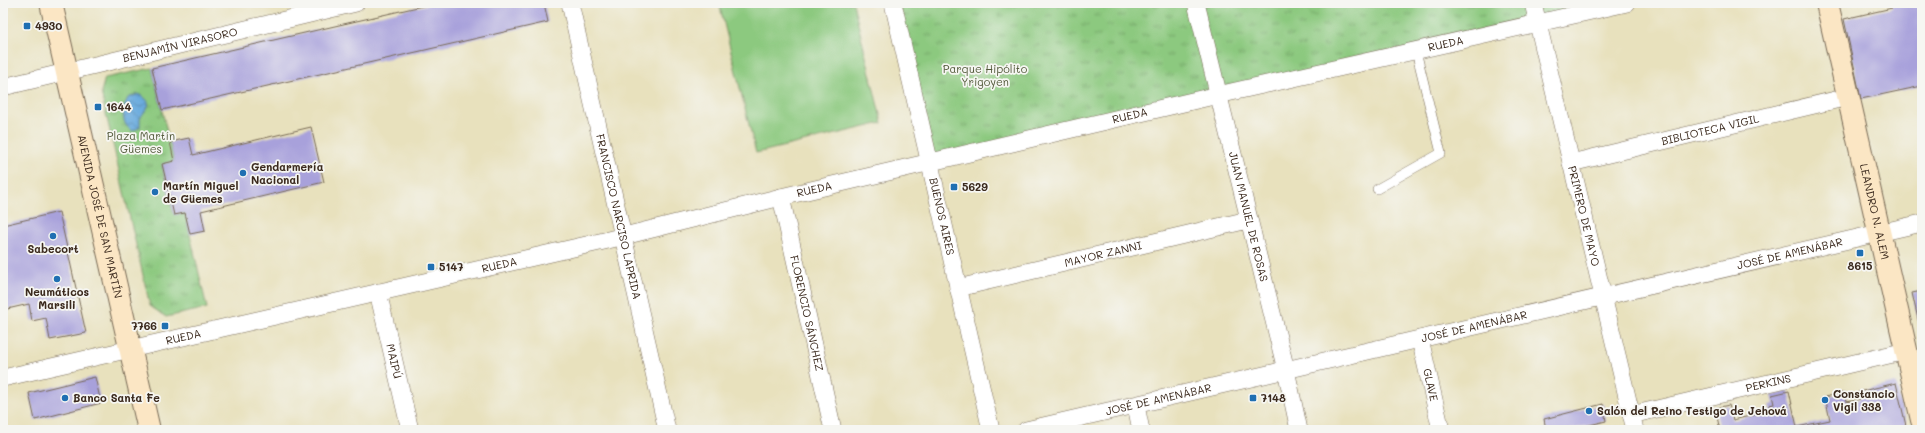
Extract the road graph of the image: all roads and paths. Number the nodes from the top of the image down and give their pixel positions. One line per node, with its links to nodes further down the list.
1 (51, 3): 12 (main road, AVENIDA JOSÉ DE SAN MARTÍN)
2 (356, 3): 9 (street, BENJAMÍN VIRASORO)
3 (570, 3): 23 (street, FRANCISCO NARCISO LAPRIDA)
4 (893, 3): 16 (street, BUENOS AIRES)
5 (1196, 3): 14 (street, JUAN MANUEL DE ROSAS)
6 (1533, 3): 10 (street, PRIMERO DE MAYO)
7 (1627, 3): 10 (street, RUEDA)
8 (1827, 3): 15 (main road, LEANDRO N. ALEM)
9 (325, 6): 12 (street, BENJAMÍN VIRASORO)
10 (1538, 24): 11 (street, RUEDA); 17 (street, PRIMERO DE MAYO)
11 (1416, 51): 14 (street, RUEDA); 18 (lane)
12 (67, 72): 13 (street, BENJAMÍN VIRASORO); 28 (main road, AVENIDA JOSÉ DE SAN MARTÍN)
13 (3, 87)
14 (1218, 95): 16 (street, RUEDA); 20 (street, JUAN MANUEL DE ROSAS)
15 (1848, 97): 17 (street, BIBLIOTECA VIGIL); 22 (main road, LEANDRO N. ALEM)
16 (930, 163): 19 (street, RUEDA); 24 (street, BUENOS AIRES)
17 (1571, 163): 26 (street, PRIMERO DE MAYO)
18 (1377, 189)
19 (780, 197): 23 (street, RUEDA); 38 (street, FLORENCIO SÁNCHEZ)
20 (1248, 220): 24 (street, MAYOR ZANNI); 30 (street, JUAN MANUEL DE ROSAS)
21 (1922, 223): 22 (street, JOSÉ DE AMENÁBAR)
22 (1879, 233): 26 (street, JOSÉ DE AMENÁBAR); 29 (main road, LEANDRO N. ALEM)
23 (624, 236): 25 (street, RUEDA); 37 (street, FRANCISCO NARCISO LAPRIDA)
24 (958, 288): 39 (street, BUENOS AIRES)
25 (378, 292): 28 (street, RUEDA); 36 (street, MAIPÚ)
26 (1604, 298): 27 (street, JOSÉ DE AMENÁBAR); 34 (street, PRIMERO DE MAYO)
27 (1420, 339): 30 (street, JOSÉ DE AMENÁBAR); 43 (street, GLAVE)
28 (130, 348): 31 (street, RUEDA); 35 (main road, AVENIDA JOSÉ DE SAN MARTÍN)
29 (1906, 351): 33 (main road, LEANDRO N. ALEM); 34 (street, PERKINS)
30 (1286, 370): 32 (street, JOSÉ DE AMENÁBAR); 42 (street, JUAN MANUEL DE ROSAS)
31 (3, 378)
32 (1136, 406): 40 (street, JOSÉ DE AMENÁBAR); 41 (street)
33 (1922, 420)
34 (1633, 423)
35 (149, 430)
36 (410, 430)
37 (667, 430)
38 (834, 430)
39 (992, 430)
40 (1026, 430)
41 (1141, 430)
42 (1299, 430)
43 (1441, 430)

